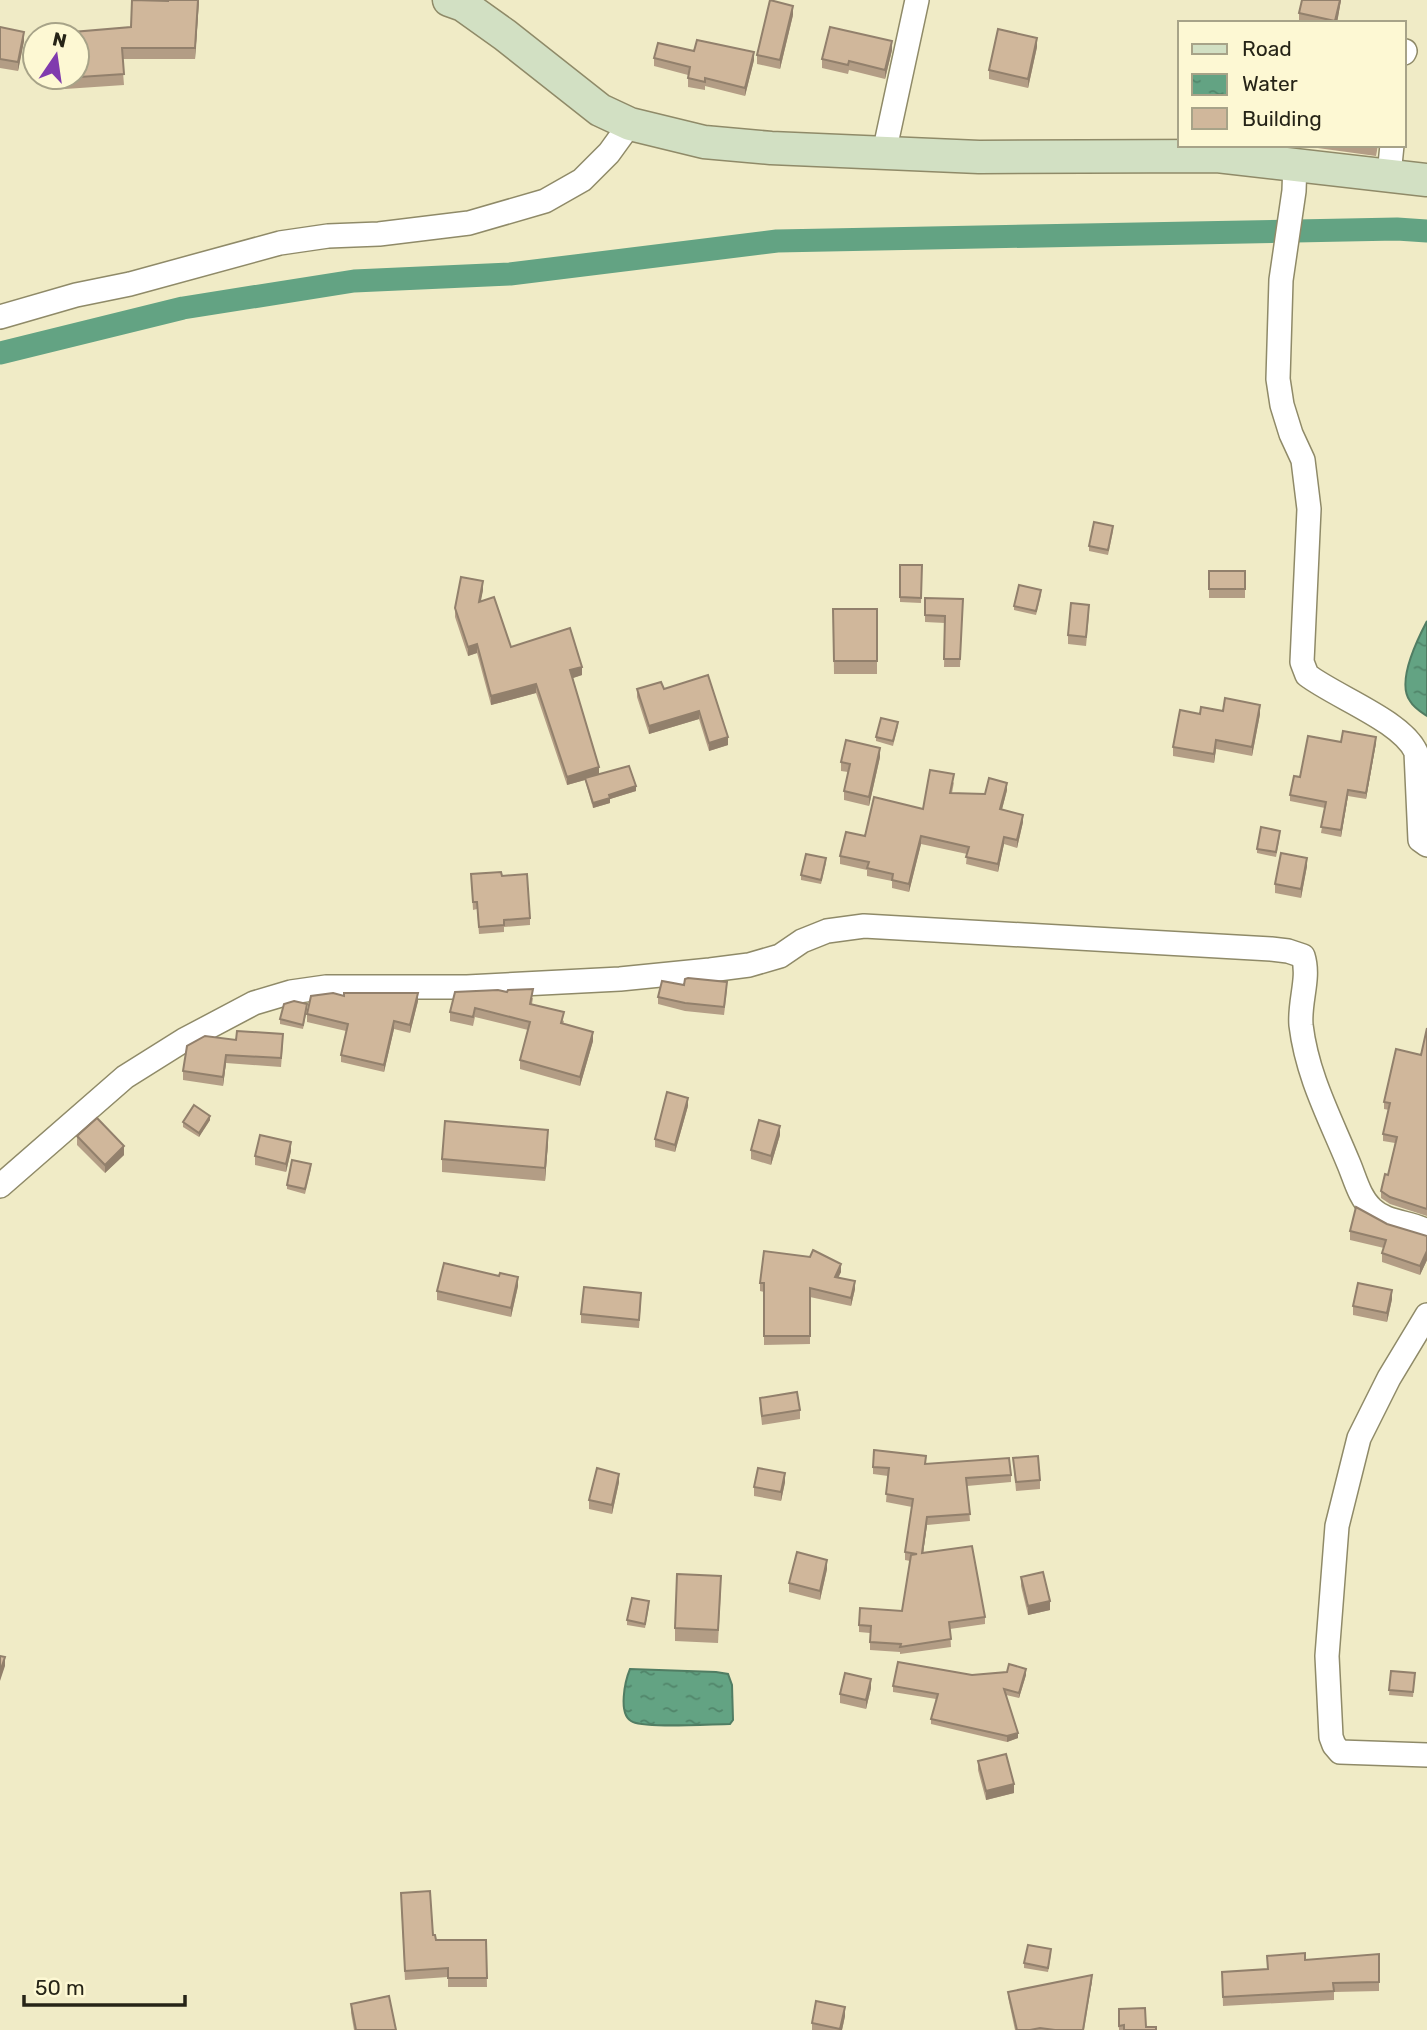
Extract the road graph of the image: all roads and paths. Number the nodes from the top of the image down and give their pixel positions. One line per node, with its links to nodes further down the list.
1 (449, 0): 3 (main road)
2 (917, 0): 4 (street)
3 (630, 124): 4 (main road); 8 (street)
4 (884, 153): 6 (main road)
5 (1390, 160): 6 (main road); 7 (main road)
6 (1295, 163): 9 (street)
7 (1427, 180)
8 (0, 317)
9 (1427, 845)
10 (0, 1186): 11 (street)
11 (1427, 1231)
12 (1427, 1315): 13 (street)
13 (1427, 1755)

